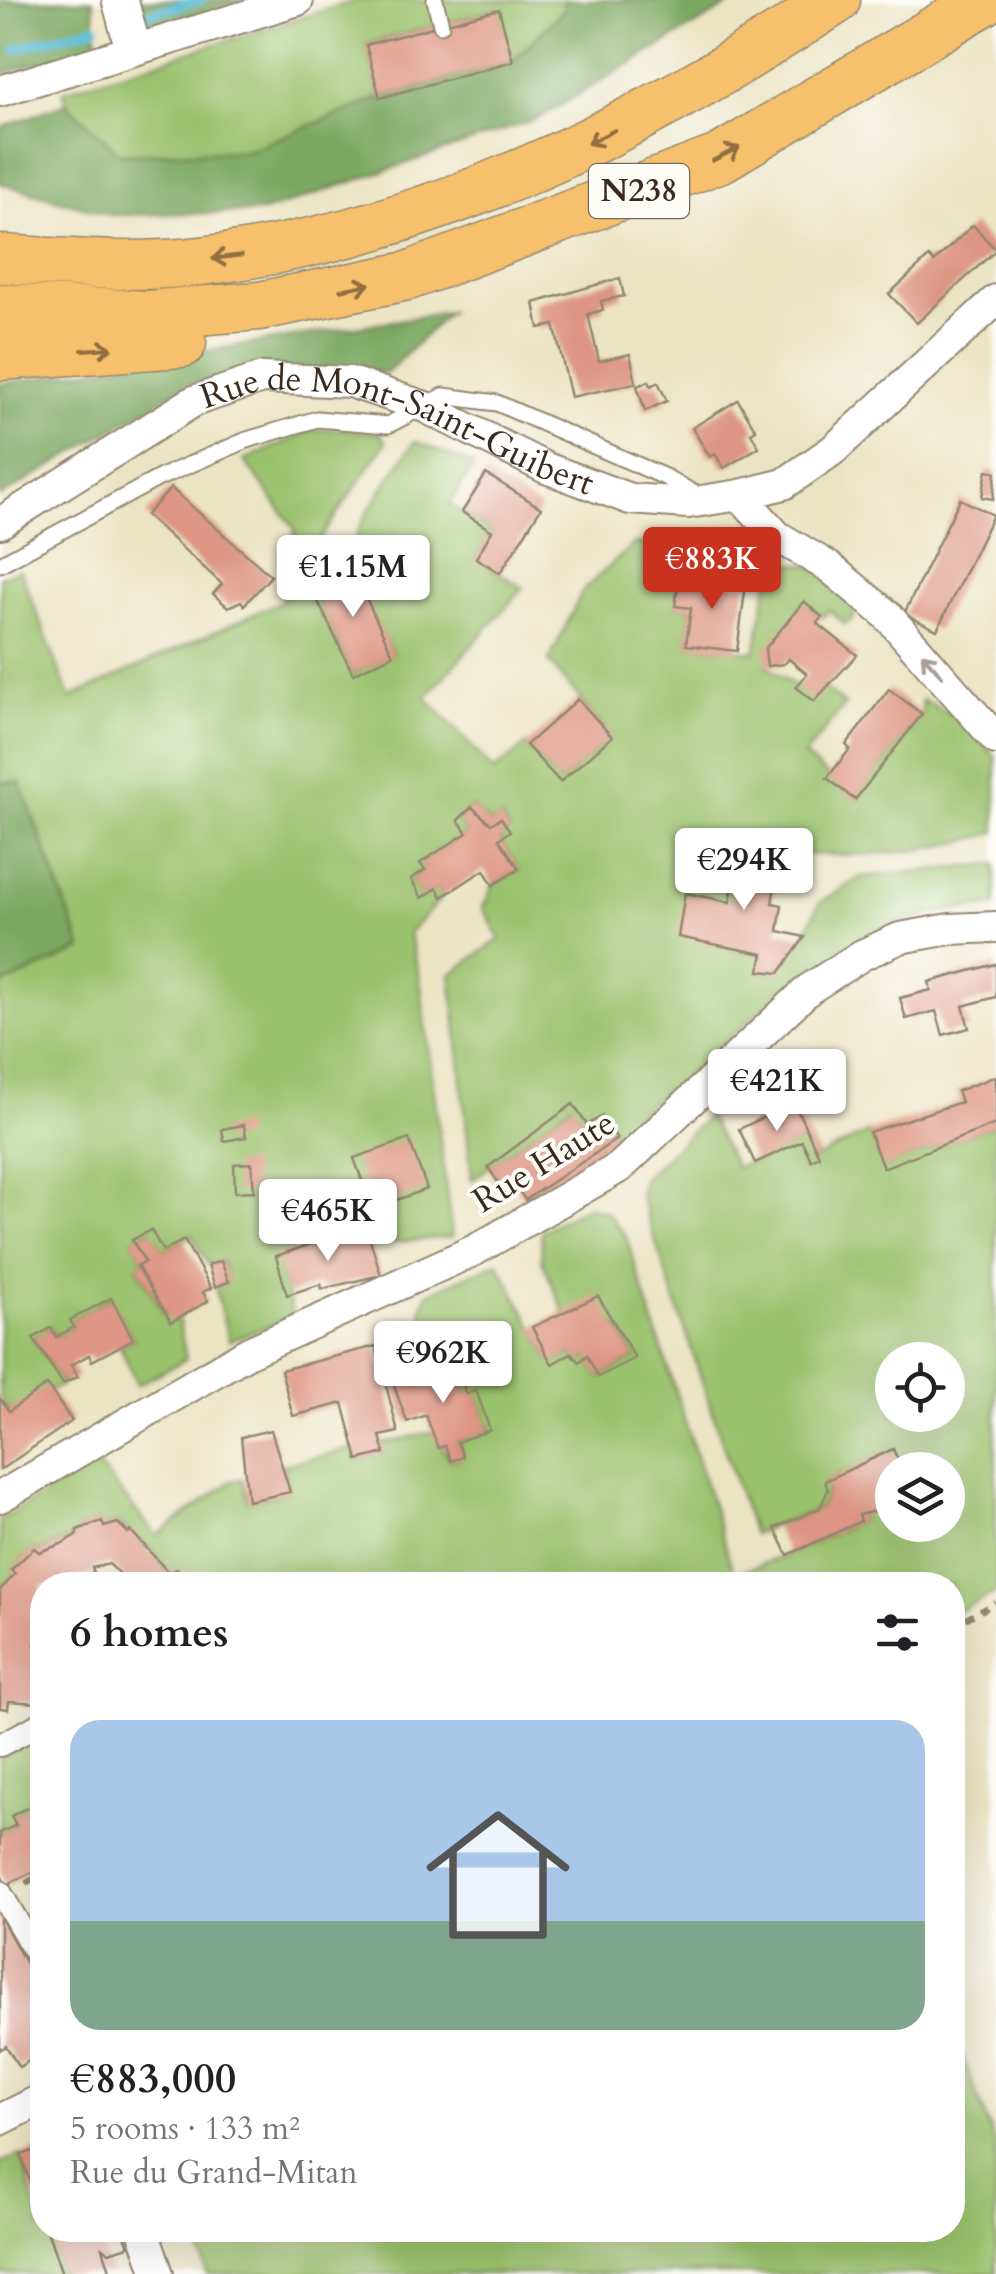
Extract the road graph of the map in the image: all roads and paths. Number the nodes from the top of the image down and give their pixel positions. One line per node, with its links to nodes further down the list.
1 (120, 0): 7 (street)
2 (298, 0): 7 (street)
3 (435, 0): 6 (lane)
4 (836, 0): 9 (highway, N238, one-way to 9)
5 (986, 0): 11 (highway, N238, one-way to 5)
6 (441, 24)
7 (133, 48): 8 (street)
8 (0, 91)
9 (0, 259)
10 (996, 300): 15 (street, Rue de Mont-Saint-Guibert)
11 (259, 306): 12 (highway, N238); 13 (highway, one-way to 11)
12 (0, 308)
13 (0, 356)
14 (425, 407): 15 (street, Rue de Mont-Saint-Guibert); 16 (street, Rue de Mont-Saint-Guibert); 17 (lane)
15 (740, 495): 18 (street, one-way to 15)
16 (0, 523)
17 (0, 564)
18 (996, 739)
19 (996, 927): 20 (street, Rue Haute)
20 (0, 1498)
21 (996, 1604): 22 (path)
22 (965, 1620)
23 (30, 1729): 24 (street)
24 (0, 1745)
25 (0, 1892): 26 (street)
26 (30, 1943)
27 (30, 2105): 28 (street)
28 (0, 2120)
29 (147, 2242): 30 (street)
30 (158, 2274)

